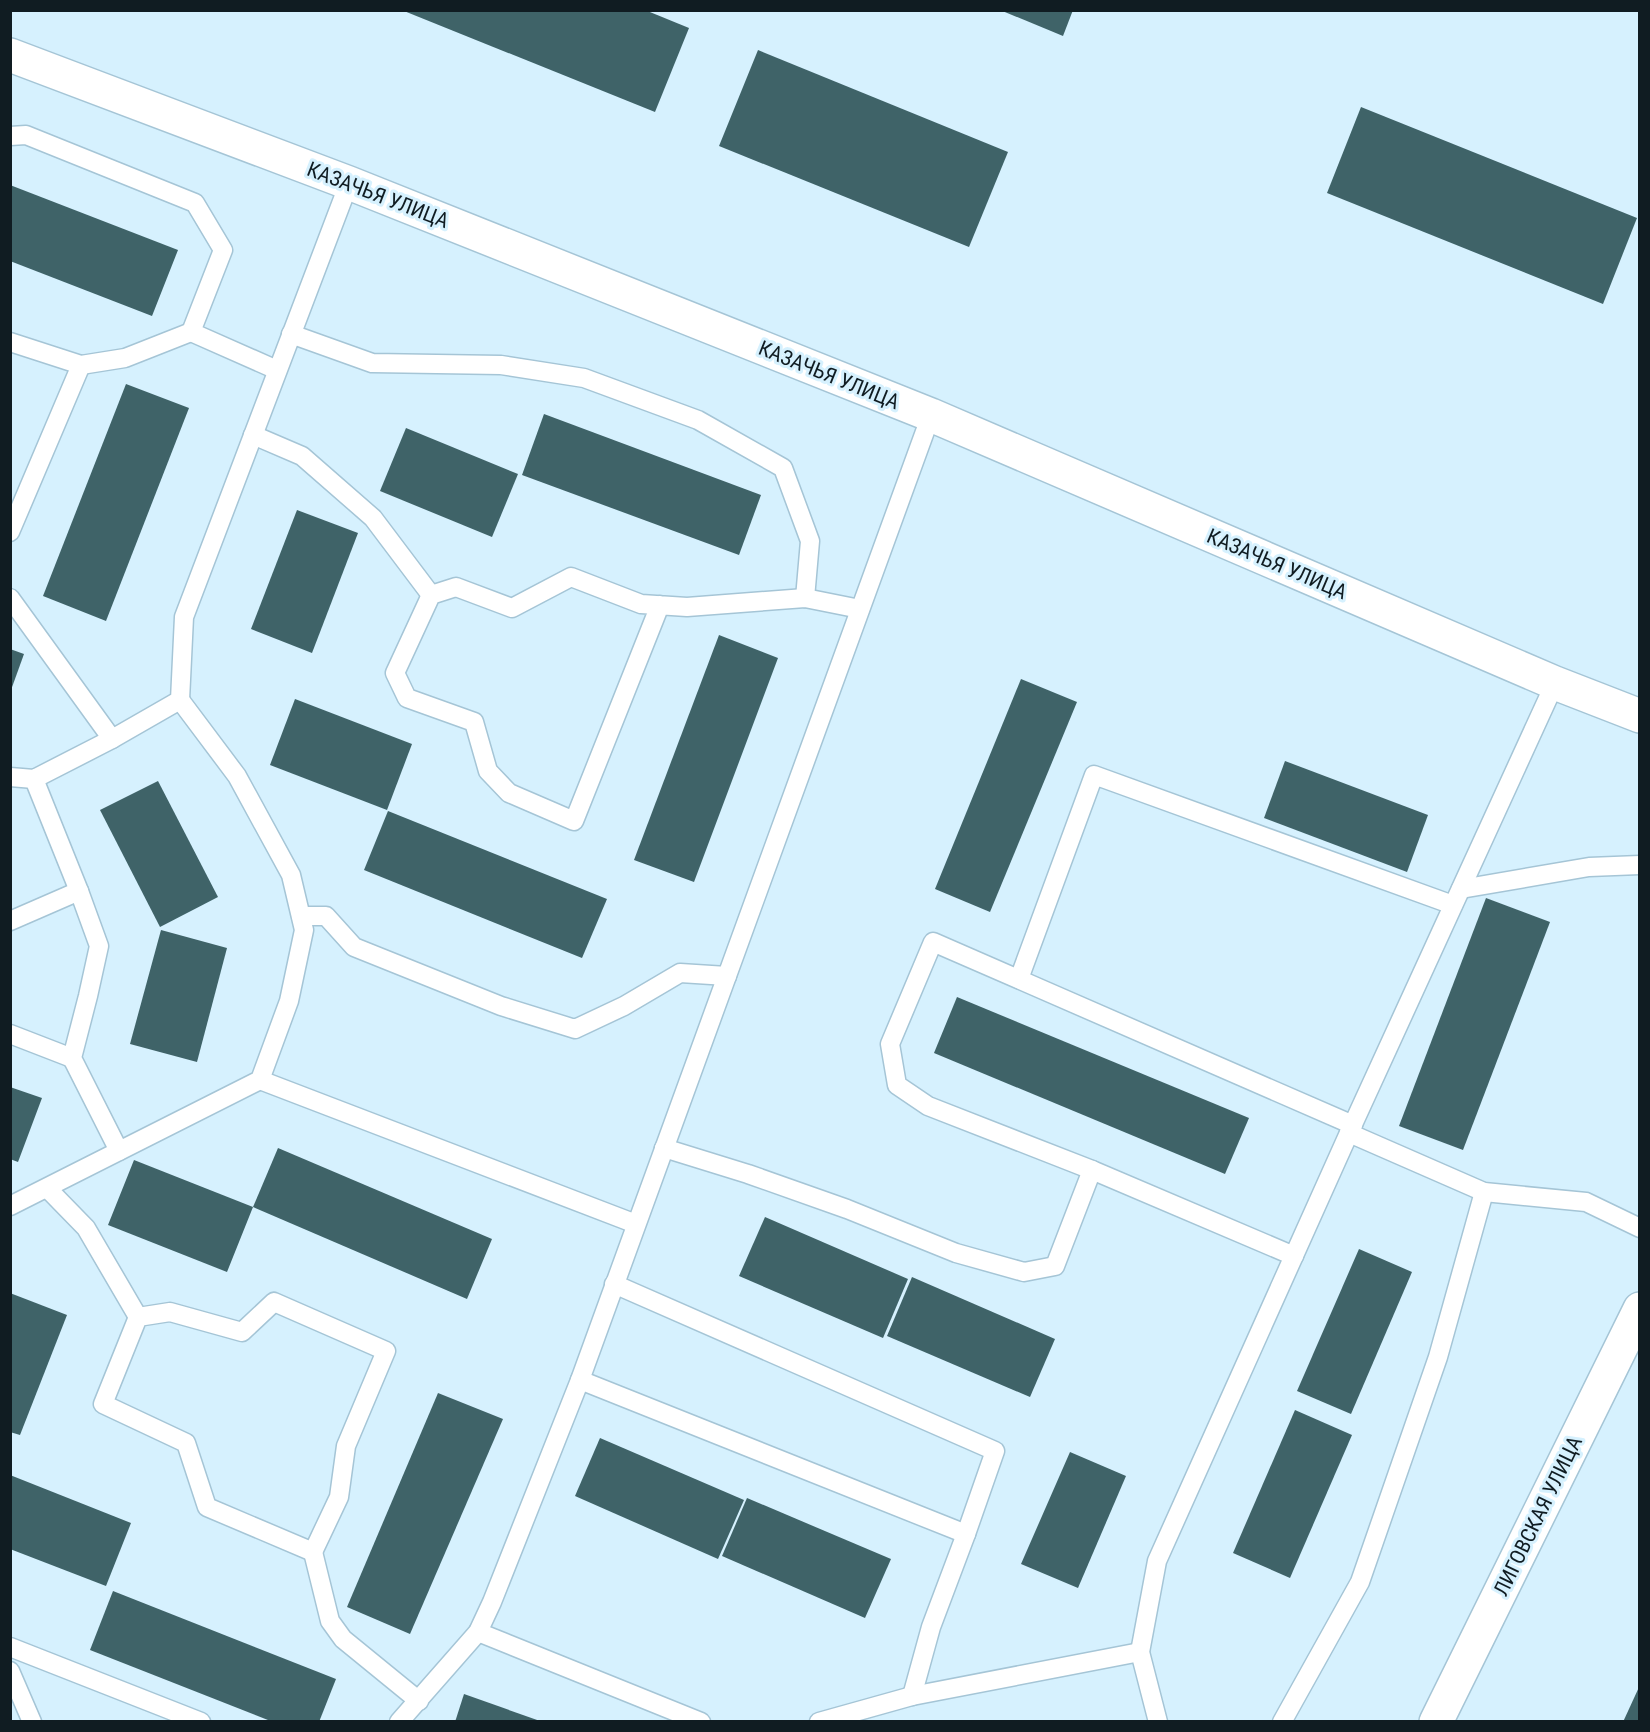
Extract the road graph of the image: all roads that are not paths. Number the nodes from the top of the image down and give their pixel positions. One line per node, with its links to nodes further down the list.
1 (10, 55): 3 (street, КАЗАЧЬЯ УЛИЦА)
2 (10, 136): 4 (lane)
3 (349, 183): 5 (lane); 9 (street, КАЗАЧЬЯ УЛИЦА)
4 (191, 332): 7 (lane); 8 (lane)
5 (291, 334): 8 (lane); 14 (lane)
6 (10, 342): 7 (lane)
7 (81, 365): 11 (lane)
8 (277, 370): 10 (lane)
9 (931, 415): 16 (lane); 17 (street, КАЗАЧЬЯ УЛИЦА)
10 (253, 435): 12 (lane); 18 (lane)
11 (10, 532)
12 (431, 595): 15 (lane); 15 (lane)
13 (10, 598): 20 (lane)
14 (805, 598): 15 (lane); 16 (lane)
15 (660, 605)
16 (860, 609): 29 (lane)
17 (1555, 683): 19 (street, КАЗАЧЬЯ УЛИЦА); 24 (lane)
18 (180, 700): 20 (lane); 27 (lane)
19 (1640, 716)
20 (112, 739): 22 (lane)
21 (10, 777): 22 (lane)
22 (34, 779): 25 (lane)
23 (1640, 865): 24 (lane)
24 (1461, 889): 26 (lane)
25 (79, 891): 28 (lane); 32 (lane)
26 (1453, 906): 30 (lane); 34 (lane)
27 (301, 916): 29 (lane); 33 (lane)
28 (10, 921)
29 (727, 976): 35 (lane)
30 (1019, 979): 34 (lane); 37 (lane)
31 (10, 1034): 32 (lane)
32 (72, 1058): 36 (lane)
33 (260, 1080): 36 (lane); 41 (lane)
34 (1351, 1129): 39 (lane); 43 (lane)
35 (664, 1148): 37 (lane); 41 (lane)
36 (118, 1151): 38 (lane)
37 (1092, 1170): 43 (lane)
38 (46, 1188): 40 (lane); 45 (lane)
39 (1484, 1192): 42 (lane); 62 (lane)
40 (10, 1206)
41 (636, 1224): 44 (lane)
42 (1640, 1228)
43 (1294, 1256): 52 (lane)
44 (614, 1284): 47 (lane); 48 (lane)
45 (138, 1317): 49 (lane); 49 (lane)
46 (1636, 1323): 63 (street, ЛИГОВСКАЯ УЛИЦА)
47 (580, 1380): 48 (lane); 50 (lane)
48 (966, 1534): 54 (lane)
49 (313, 1552): 55 (lane)
50 (478, 1632): 55 (lane); 59 (lane)
51 (10, 1647): 57 (lane)
52 (1140, 1652): 54 (lane); 61 (lane)
53 (10, 1671): 56 (lane)
54 (912, 1696): 60 (lane)
55 (419, 1701): 58 (lane)
56 (33, 1722)
57 (201, 1722)
58 (399, 1722)
59 (701, 1722)
60 (819, 1722)
61 (1158, 1722)
62 (1282, 1722)
63 (1436, 1722)

